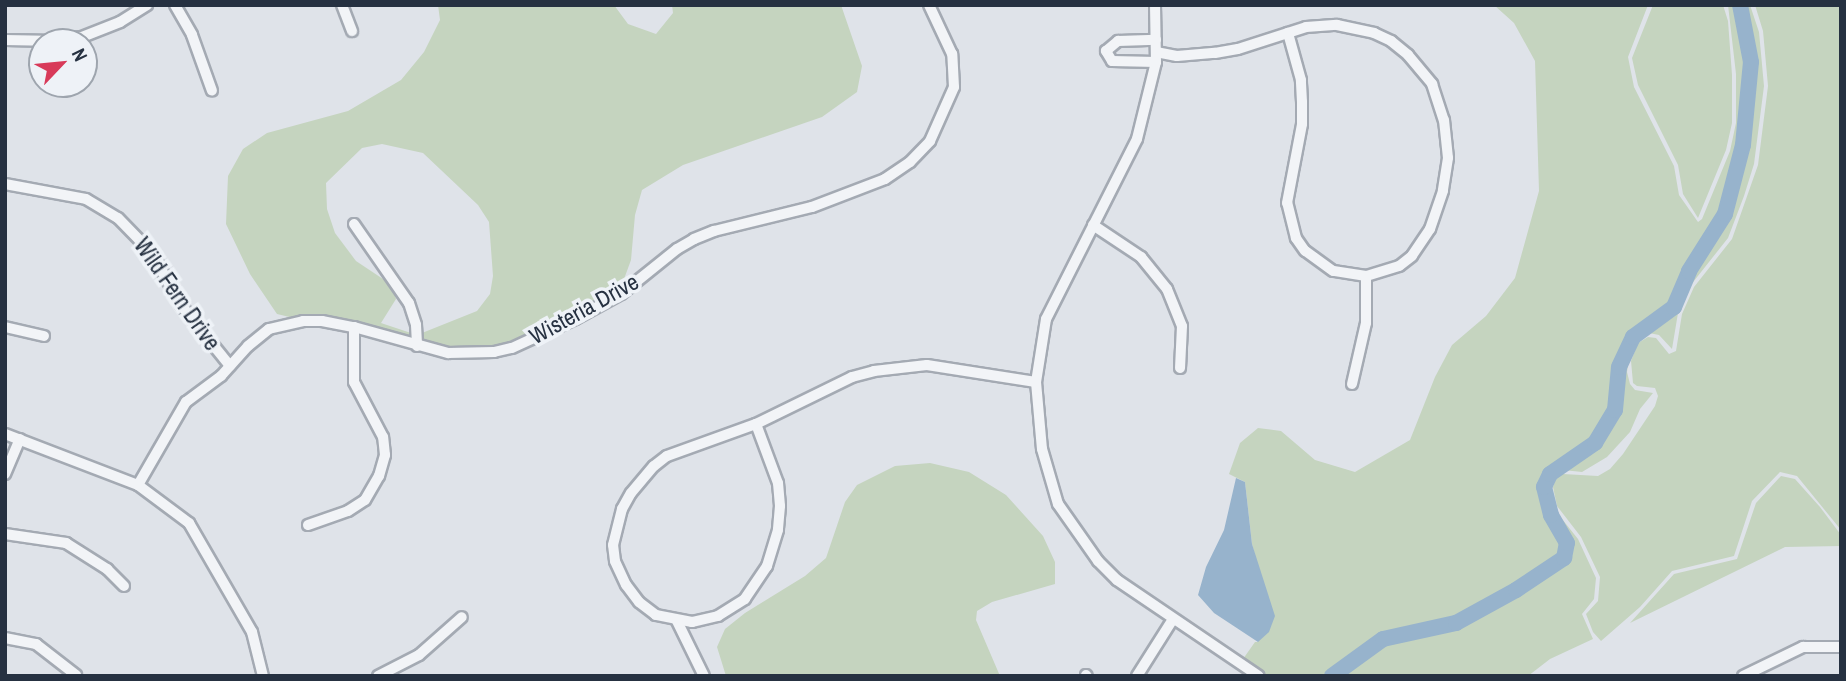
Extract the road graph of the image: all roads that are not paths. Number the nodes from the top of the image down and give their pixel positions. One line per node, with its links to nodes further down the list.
1 (147, 5): 8 (street)
2 (175, 5): 11 (street)
3 (342, 5): 6 (street)
4 (929, 5): 19 (street, Wisteria Drive)
5 (1155, 5): 9 (street)
6 (352, 31)
7 (1288, 33): 10 (street); 15 (street); 15 (street)
8 (5, 40)
9 (1156, 40): 10 (street); 10 (street)
10 (1156, 57): 14 (street)
11 (212, 91)
12 (5, 184): 20 (street, Wild Fern Drive)
13 (355, 224): 19 (street)
14 (1093, 225): 21 (street); 22 (street)
15 (1366, 275): 23 (street)
16 (5, 327): 18 (street)
17 (354, 327): 19 (street, Wisteria Drive); 20 (street, Wisteria Drive); 29 (street)
18 (44, 336)
19 (417, 346)
20 (230, 366): 28 (street, Wisteria Drive)
21 (1180, 368)
22 (1035, 382): 24 (street); 33 (street)
23 (1352, 384)
24 (756, 424): 34 (street); 34 (street)
25 (5, 434): 26 (street)
26 (20, 439): 27 (street); 28 (street)
27 (5, 474)
28 (138, 485): 38 (street)
29 (308, 525)
30 (5, 534): 31 (street)
31 (124, 586)
32 (462, 617): 39 (street)
33 (1173, 619): 41 (street); 42 (street)
34 (677, 621): 40 (street)
35 (5, 638): 37 (street)
36 (1841, 648): 43 (street)
37 (76, 675)
38 (263, 676)
39 (378, 676)
40 (704, 676)
41 (1137, 676)
42 (1259, 676)
43 (1743, 676)

